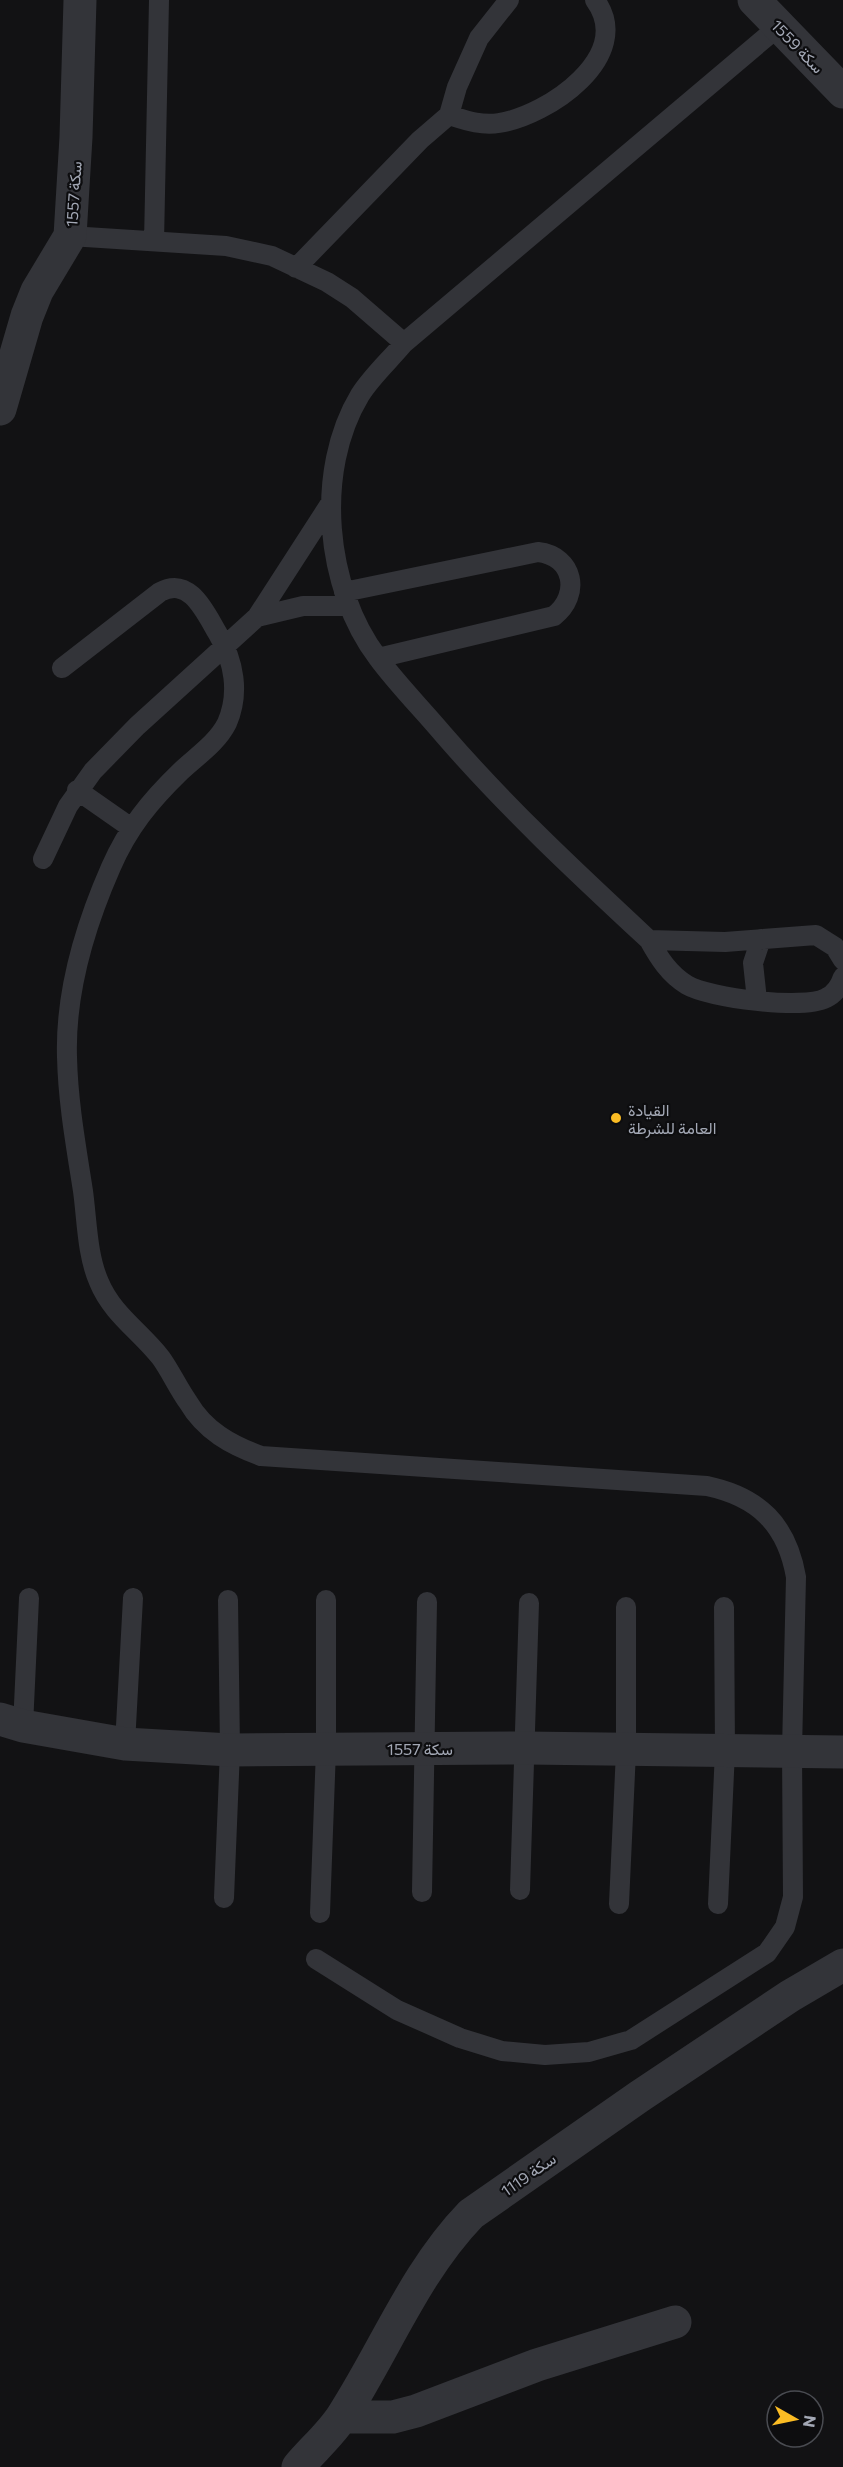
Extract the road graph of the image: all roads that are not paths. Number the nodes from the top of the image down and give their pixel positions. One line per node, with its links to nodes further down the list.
1 (80, 0): 9 (street, سكة 1557)
2 (159, 0): 10 (lane)
3 (509, 0): 8 (lane)
4 (595, 0): 8 (lane)
5 (754, 0): 6 (street, سكة 1559)
6 (778, 27): 7 (street, سكة 1559); 12 (lane)
7 (843, 92)
8 (449, 115): 11 (lane)
9 (70, 236): 10 (lane); 13 (street, سكة 1557)
10 (154, 242): 11 (lane)
11 (296, 268): 12 (lane)
12 (404, 343): 14 (lane)
13 (0, 409)
14 (330, 504): 15 (lane); 16 (lane)
15 (347, 599): 16 (lane); 18 (lane); 18 (lane)
16 (257, 617): 17 (lane)
17 (226, 647): 19 (lane); 20 (lane); 21 (lane)
18 (378, 658): 24 (lane)
19 (62, 668)
20 (77, 790): 21 (lane); 22 (lane)
21 (130, 827): 42 (lane)
22 (43, 859)
23 (761, 939): 24 (lane); 25 (lane); 27 (lane)
24 (649, 940): 27 (lane)
25 (843, 960)
26 (843, 977): 27 (lane)
27 (757, 1000)
28 (29, 1598): 36 (lane)
29 (133, 1598): 37 (lane)
30 (228, 1600): 41 (lane)
31 (326, 1600): 40 (lane)
32 (427, 1602): 38 (lane)
33 (529, 1602): 39 (lane)
34 (724, 1606): 44 (lane)
35 (626, 1607): 43 (lane)
36 (12, 1723): 37 (street, سكة 1557)
37 (124, 1744): 41 (street, سكة 1557)
38 (424, 1748): 39 (street, سكة 1557); 40 (street, سكة 1557); 47 (lane)
39 (526, 1748): 43 (street, سكة 1557); 46 (lane)
40 (326, 1749): 41 (street, سكة 1557); 51 (lane)
41 (230, 1750): 48 (lane)
42 (792, 1750): 44 (street, سكة 1557); 45 (street, سكة 1557); 52 (lane)
43 (626, 1751): 44 (street, سكة 1557); 49 (lane)
44 (725, 1751): 50 (lane)
45 (843, 1752)
46 (520, 1890)
47 (422, 1892)
48 (224, 1898)
49 (619, 1904)
50 (718, 1904)
51 (320, 1913)
52 (316, 1959)
53 (843, 1965): 55 (street, سكة 1119)
54 (675, 2322): 55 (street)
55 (342, 2417): 56 (street, سكة 1119)
56 (298, 2467)

